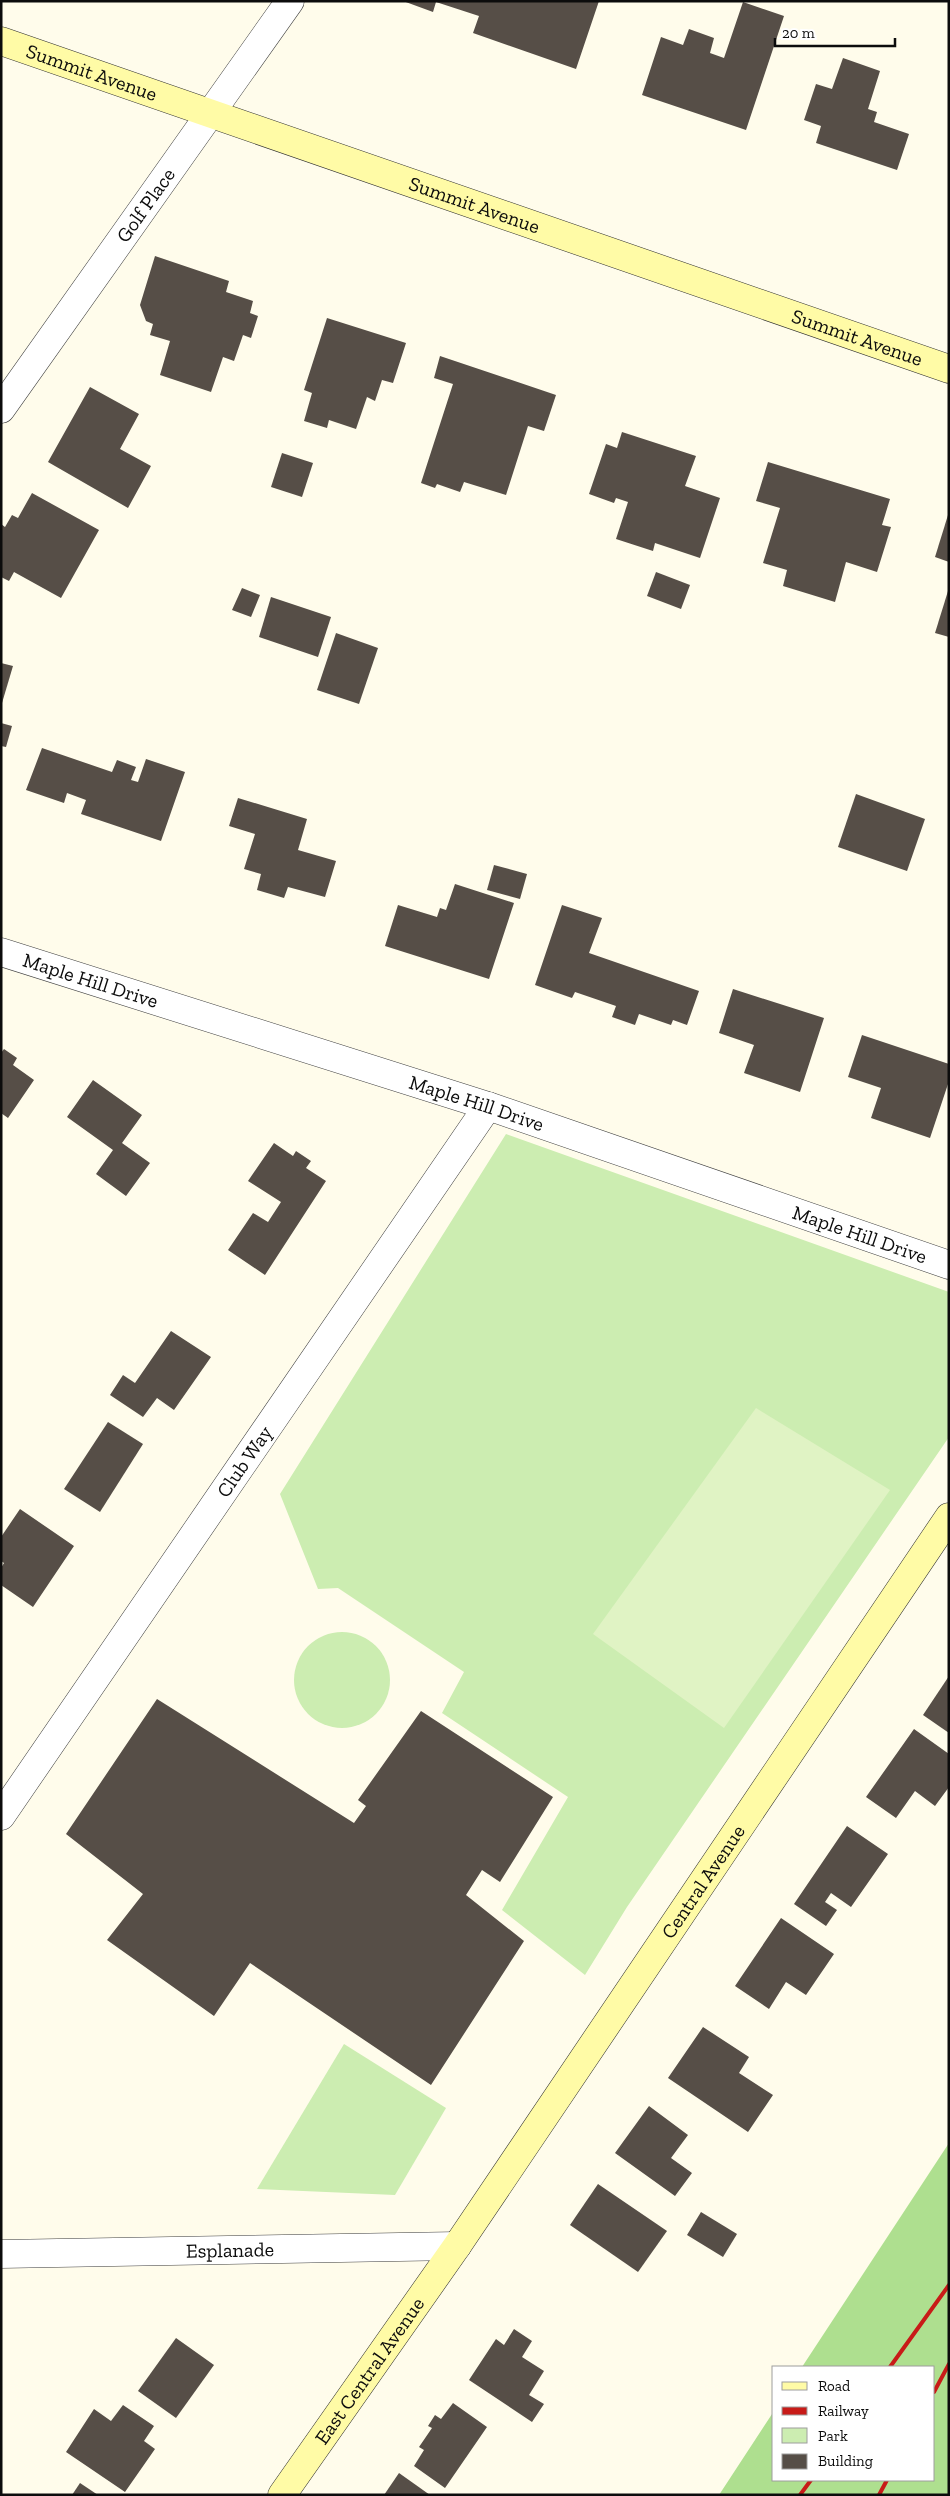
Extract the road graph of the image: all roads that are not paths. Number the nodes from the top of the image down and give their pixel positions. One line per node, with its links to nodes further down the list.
1 (290, 1): 3 (street, Golf Place)
2 (1, 41): 3 (street, Summit Avenue)
3 (211, 115): 4 (street, Summit Avenue); 5 (street, Golf Place)
4 (949, 369)
5 (1, 409)
6 (1, 952): 7 (street, Maple Hill Drive)
7 (488, 1106): 8 (street, Maple Hill Drive); 10 (street, Club Way)
8 (949, 1265)
9 (949, 1517): 11 (street, Central Avenue)
10 (1, 1816)
11 (457, 2246): 12 (street, Esplanade); 13 (street, East Central Avenue)
12 (1, 2254)
13 (282, 2495)

